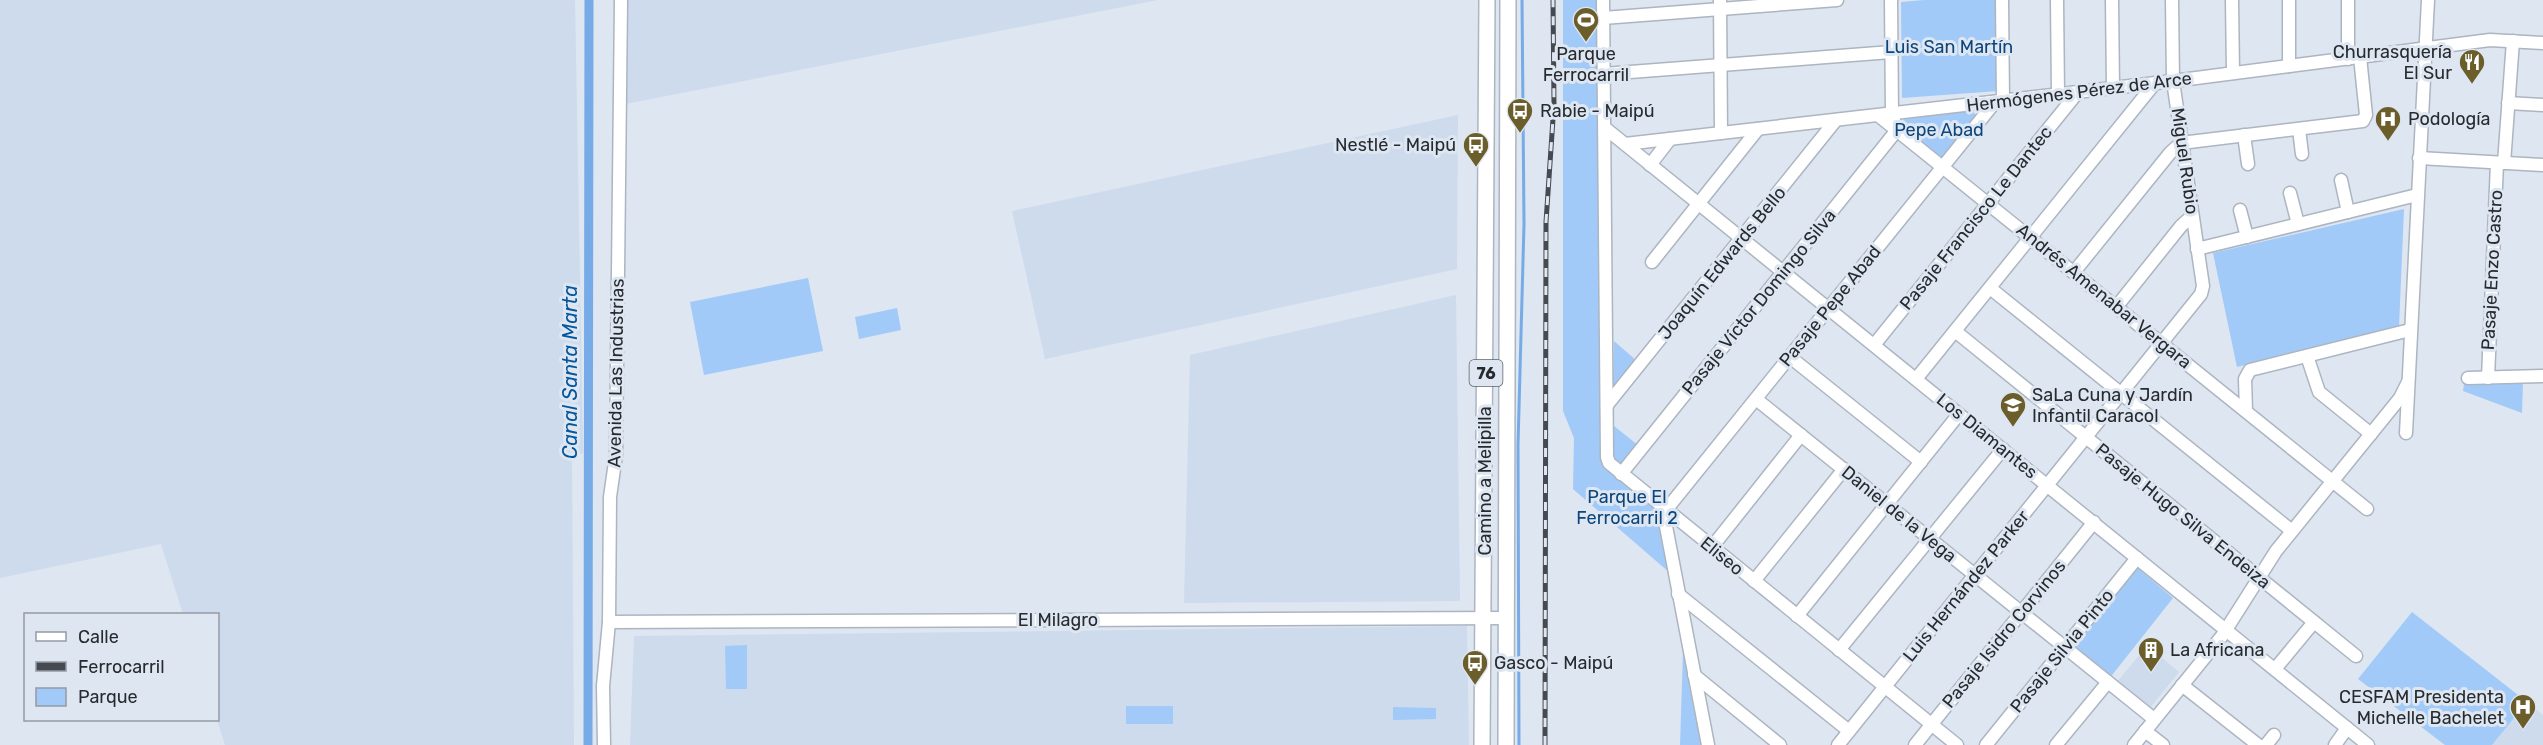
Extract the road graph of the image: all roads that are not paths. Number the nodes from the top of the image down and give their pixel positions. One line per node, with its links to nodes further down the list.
1 (621, 0): 122 (street, Avenida Las Industrias)
2 (1487, 0): 59 (main road, Camino a Melipilla / 76)
3 (1508, 0): 60 (main road, Camino a Melipilla / 76)
4 (1603, 0): 18 (street, Eliseo)
5 (1663, 0): 17 (street)
6 (1837, 0): 16 (street)
7 (1891, 0): 22 (street)
8 (2002, 0): 33 (street)
9 (2057, 0): 32 (street)
10 (2112, 0): 30 (street)
11 (2172, 0): 28 (street, Miguel Rubio)
12 (2232, 0): 26 (street)
13 (2289, 0): 25 (street)
14 (2348, 0): 23 (street)
15 (2428, 0): 21 (street)
16 (1720, 4): 17 (street); 24 (street)
17 (1663, 13): 18 (street)
18 (1604, 18): 27 (street, Eliseo)
19 (2513, 41): 20 (street, Hermógenes Pérez de Arce); 21 (street, Hermógenes Pérez de Arce); 34 (street, Pasaje Enzo Castro)
20 (2543, 43)
21 (2425, 49): 23 (street, Hermógenes Pérez de Arce); 48 (street)
22 (1891, 52): 24 (street); 36 (street)
23 (2354, 58): 25 (street, Hermógenes Pérez de Arce); 40 (street)
24 (1720, 65): 27 (street); 42 (street)
25 (2289, 66): 26 (street, Hermógenes Pérez de Arce)
26 (2233, 73): 28 (street, Hermógenes Pérez de Arce)
27 (1604, 74): 38 (street, Eliseo)
28 (2173, 81): 29 (street, Hermógenes Pérez de Arce); 45 (street, Miguel Rubio)
29 (2155, 83): 30 (street, Hermógenes Pérez de Arce); 65 (street)
30 (2113, 88): 31 (street, Hermógenes Pérez de Arce)
31 (2078, 92): 32 (street, Hermógenes Pérez de Arce); 57 (street, Pasaje Francisco Le Dantec)
32 (2058, 94): 33 (street, Hermógenes Pérez de Arce)
33 (1999, 101): 36 (street, Hermógenes Pérez de Arce); 53 (street, Pasaje Pepe Abad)
34 (2508, 103): 35 (street); 49 (street, Pasaje Enzo Castro)
35 (2543, 105)
36 (1886, 115): 37 (street, Hermógenes Pérez de Arce); 41 (street)
37 (1836, 120): 39 (street, Hermógenes Pérez de Arce); 67 (street, Joaquín Edwards Bello)
38 (1605, 128): 46 (street, Los Diamantes); 91 (street, Eliseo)
39 (1758, 129): 42 (street, Hermógenes Pérez de Arce); 58 (street)
40 (2299, 129): 43 (street); 47 (street)
41 (1897, 130): 53 (street, Andrés Amenabar Vergara); 70 (street, Pasaje Víctor Domingo Silva)
42 (1721, 134): 44 (street, Hermógenes Pérez de Arce)
43 (2244, 135): 45 (street); 50 (street)
44 (1670, 139): 46 (street, Hermógenes Pérez de Arce); 51 (street)
45 (2181, 142): 63 (street, Miguel Rubio); 71 (street)
46 (1625, 144): 51 (street, Los Diamantes)
47 (2302, 154)
48 (2419, 158): 49 (street); 56 (street)
49 (2501, 163): 52 (street); 86 (street, Pasaje Enzo Castro)
50 (2248, 164)
51 (1650, 165): 58 (street, Los Diamantes)
52 (2543, 165)
53 (1943, 166): 57 (street, Andrés Amenabar Vergara); 77 (street, Pasaje Pepe Abad)
54 (2342, 180): 62 (street)
55 (2290, 192): 64 (street)
56 (2416, 195): 62 (street); 78 (street)
57 (1988, 203): 65 (street, Andrés Amenabar Vergara); 81 (street, Pasaje Francisco Le Dantec)
58 (1699, 204): 67 (street, Los Diamantes); 69 (street)
59 (1487, 208): 60 (main road); 74 (main road, Camino a Melipilla / 76)
60 (1508, 209): 75 (main road, Camino a Melipilla / 76)
61 (2240, 210): 66 (street)
62 (2348, 212): 64 (street)
63 (2192, 216): 68 (street, Miguel Rubio); 76 (street)
64 (2298, 224): 66 (street)
65 (2031, 237): 71 (street, Andrés Amenabar Vergara); 73 (street)
66 (2247, 237): 68 (street)
67 (1742, 238): 70 (street, Los Diamantes); 91 (street, Joaquín Edwards Bello)
68 (2197, 249): 72 (street, Miguel Rubio)
69 (1652, 262)
70 (1783, 271): 77 (street, Los Diamantes); 101 (street, Pasaje Víctor Domingo Silva)
71 (2074, 272): 76 (street, Andrés Amenabar Vergara)
72 (2203, 286): 80 (street, Luis Hernández Parker)
73 (1990, 288): 79 (street); 89 (street)
74 (1486, 298): 75 (main road); 104 (main road, Camino a Melipilla / 76)
75 (1508, 298): 105 (main road, Camino a Melipilla / 76)
76 (2117, 306): 80 (street, Andrés Amenabar Vergara)
77 (1828, 308): 81 (street, Los Diamantes); 83 (street, Pasaje Pepe Abad)
78 (2410, 330): 82 (street); 88 (street)
79 (1955, 331): 87 (street); 97 (street, Pasaje Hugo Silva Endeiza)
80 (2162, 343): 89 (street, Luis Hernández Parker); 92 (street, Andrés Amenabar Vergara)
81 (1874, 345): 87 (street, Los Diamantes)
82 (2307, 356): 92 (street); 95 (street)
83 (1790, 357): 90 (street, Pasaje Pepe Abad); 99 (street)
84 (2543, 376): 86 (street)
85 (2468, 378): 86 (street)
86 (2488, 378)
87 (1916, 379): 93 (street, Los Diamantes)
88 (2408, 382): 94 (street); 95 (street)
89 (2121, 394): 97 (street, Luis Hernández Parker); 110 (street)
90 (1756, 399): 96 (street, Daniel de la Vega); 108 (street, Pasaje Pepe Abad)
91 (1607, 405): 101 (street, Eliseo)
92 (2246, 411): 102 (street, Andrés Amenabar Vergara)
93 (1959, 414): 98 (street, Los Diamantes); 99 (street)
94 (2406, 433)
95 (2371, 434): 102 (street)
96 (1801, 435): 100 (street, Daniel de la Vega); 112 (street)
97 (2086, 437): 103 (street, Luis Hernández Parker); 115 (street, Pasaje Hugo Silva Endeiza)
98 (2003, 449): 103 (street, Los Diamantes); 111 (street)
99 (1921, 462): 106 (street)
100 (1844, 470): 106 (street, Daniel de la Vega); 116 (street)
101 (1621, 474): 108 (street, Eliseo)
102 (2332, 480): 107 (street, Andrés Amenabar Vergara); 110 (street)
103 (2048, 485): 109 (street, Los Diamantes); 114 (street, Luis Hernández Parker)
104 (1485, 498): 105 (main road); 120 (main road, Camino a Melipilla / 76)
105 (1507, 498): 121 (main road, Camino a Melipilla / 76)
106 (1887, 504): 111 (street, Daniel de la Vega); 119 (street)
107 (2367, 509)
108 (1666, 510): 112 (street, Eliseo); 117 (street)
109 (2094, 522): 113 (street, Los Diamantes); 118 (street, Pasaje Isidro Corvinos)
110 (2292, 531): 115 (street)
111 (1929, 538): 114 (street, Daniel de la Vega); 126 (street)
112 (1712, 547): 116 (street, Eliseo)
113 (2138, 558): 124 (street, Los Diamantes); 125 (street, Pasaje Silvia Pinto)
114 (1975, 575): 118 (street, Daniel de la Vega); 132 (street, Luis Hernández Parker)
115 (2259, 577): 123 (street, Pasaje Hugo Silva Endeiza); 124 (street)
116 (1754, 581): 119 (street, Eliseo)
117 (1678, 594): 129 (street); 136 (street)
118 (2021, 612): 125 (street, Daniel de la Vega); 134 (street, Pasaje Isidro Corvinos)
119 (1797, 616): 126 (street, Eliseo)
120 (1485, 618): 121 (street, El Milagro); 122 (street, El Milagro); 139 (main road, Camino a Melipilla / 76)
121 (1507, 618): 140 (main road, Camino a Melipilla / 76)
122 (609, 622): 138 (street, Avenida Las Industrias)
123 (2314, 622): 127 (street, Pasaje Hugo Silva Endeiza); 128 (street)
124 (2226, 630): 128 (street, Los Diamantes); 131 (street)
125 (2065, 647): 130 (street, Daniel de la Vega); 146 (street, Pasaje Silvia Pinto)
126 (1839, 650): 132 (street, Eliseo)
127 (2356, 656)
128 (2275, 669): 135 (street, Los Diamantes)
129 (1694, 675): 141 (street); 142 (street)
130 (2108, 682): 133 (street, Daniel de la Vega); 147 (street)
131 (2182, 685): 133 (street); 150 (street)
132 (1885, 687): 134 (street, Eliseo); 136 (street, Luis Hernández Parker)
133 (2154, 719): 137 (street)
134 (1931, 724): 144 (street, Pasaje Isidro Corvinos); 145 (street, Eliseo)
135 (2347, 728): 151 (street); 152 (street, Los Diamantes)
136 (1849, 731): 143 (street, Luis Hernández Parker)
137 (2145, 731): 148 (street); 149 (street)
138 (604, 745)
139 (1482, 745)
140 (1506, 745)
141 (1708, 745)
142 (1780, 745)
143 (1838, 745)
144 (1915, 745)
145 (1957, 745)
146 (1986, 745)
147 (2056, 745)
148 (2133, 745)
149 (2163, 745)
150 (2258, 745)
151 (2335, 745)
152 (2368, 745)

